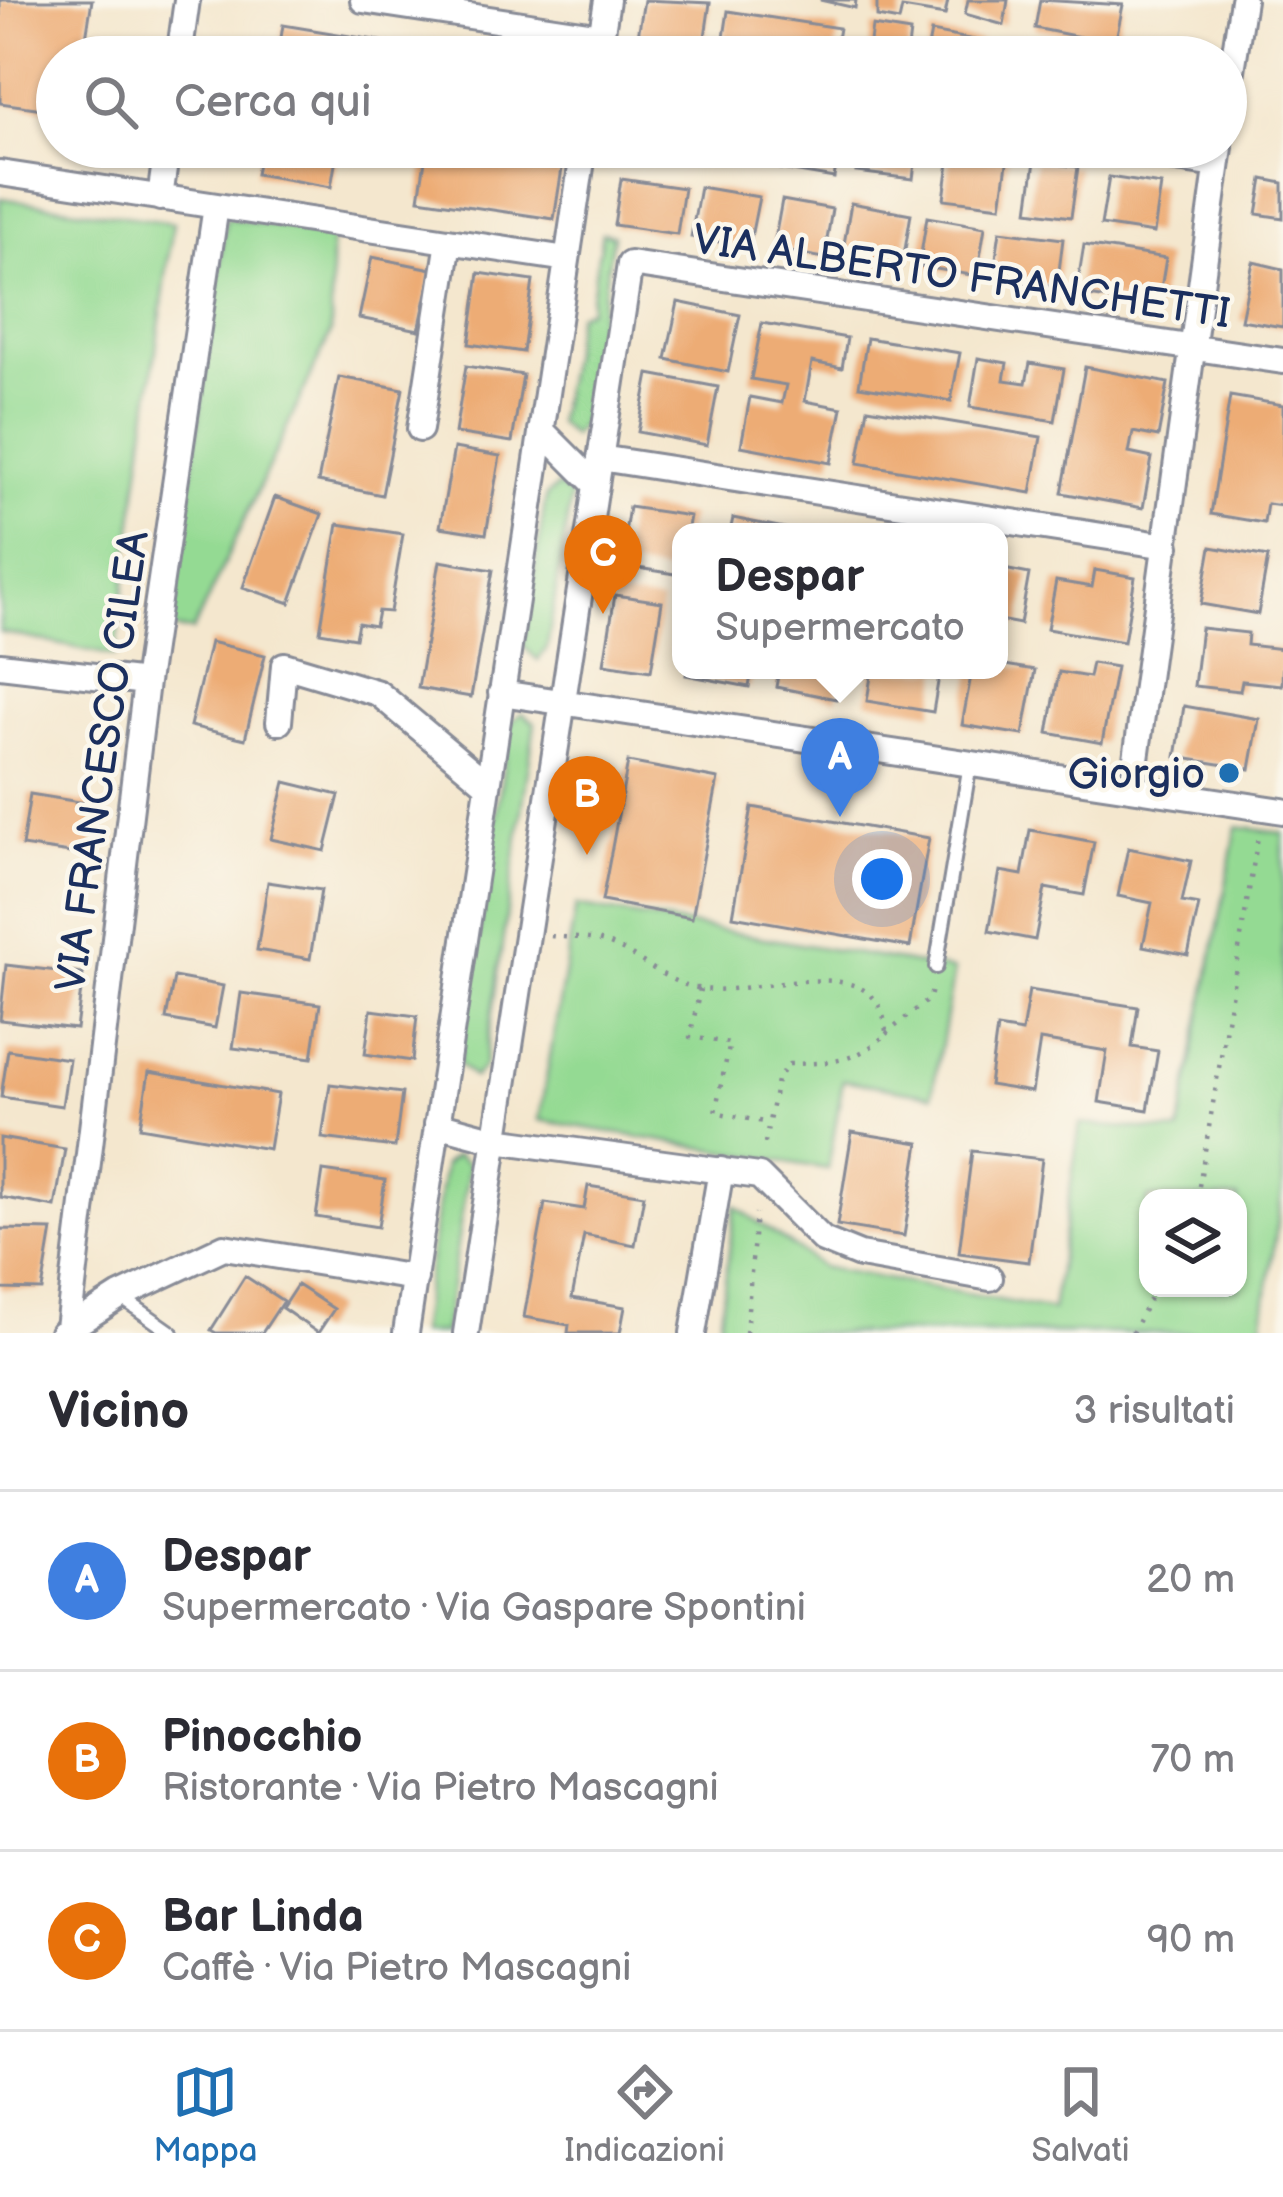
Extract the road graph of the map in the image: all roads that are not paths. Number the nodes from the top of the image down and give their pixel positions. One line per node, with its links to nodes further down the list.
1 (187, 0): 5 (street)
2 (363, 0): 6 (street)
3 (607, 0): 7 (street)
4 (1243, 0): 8 (street)
5 (182, 36)
6 (548, 36)
7 (602, 36)
8 (1237, 36)
9 (164, 168): 13 (street)
10 (581, 168): 16 (street)
11 (1217, 168): 17 (street)
12 (0, 173): 13 (street)
13 (160, 197): 14 (street)
14 (216, 206): 15 (street); 25 (street, VIA FRANCESCO CILEA)
15 (448, 241): 16 (street); 19 (street)
16 (567, 259): 20 (street)
17 (1188, 349): 18 (street, VIA ALBERTO FRANCHETTI); 21 (street, VIA ALBERTO FRANCHETTI); 23 (street)
18 (1283, 361)
19 (420, 429)
20 (541, 430): 22 (street); 26 (street)
21 (600, 458): 22 (street); 23 (street)
22 (596, 485): 27 (street)
23 (1166, 546): 31 (street)
24 (0, 664): 25 (street)
25 (146, 682): 40 (street, VIA FRANCESCO CILEA)
26 (501, 694): 27 (street); 30 (street)
27 (563, 704): 29 (street); 35 (street)
28 (280, 722): 30 (street)
29 (970, 764): 31 (street); 33 (lane)
30 (488, 785): 34 (street)
31 (1132, 788): 32 (street)
32 (1273, 810)
33 (936, 968)
34 (437, 1124): 35 (street); 37 (street)
35 (496, 1140): 36 (street); 43 (street)
36 (721, 1170): 38 (street); 44 (street)
37 (415, 1278): 39 (street); 42 (street)
38 (990, 1278)
39 (119, 1296): 40 (street); 41 (lane)
40 (64, 1330)
41 (172, 1333)
42 (406, 1333)
43 (466, 1333)
44 (693, 1333)

